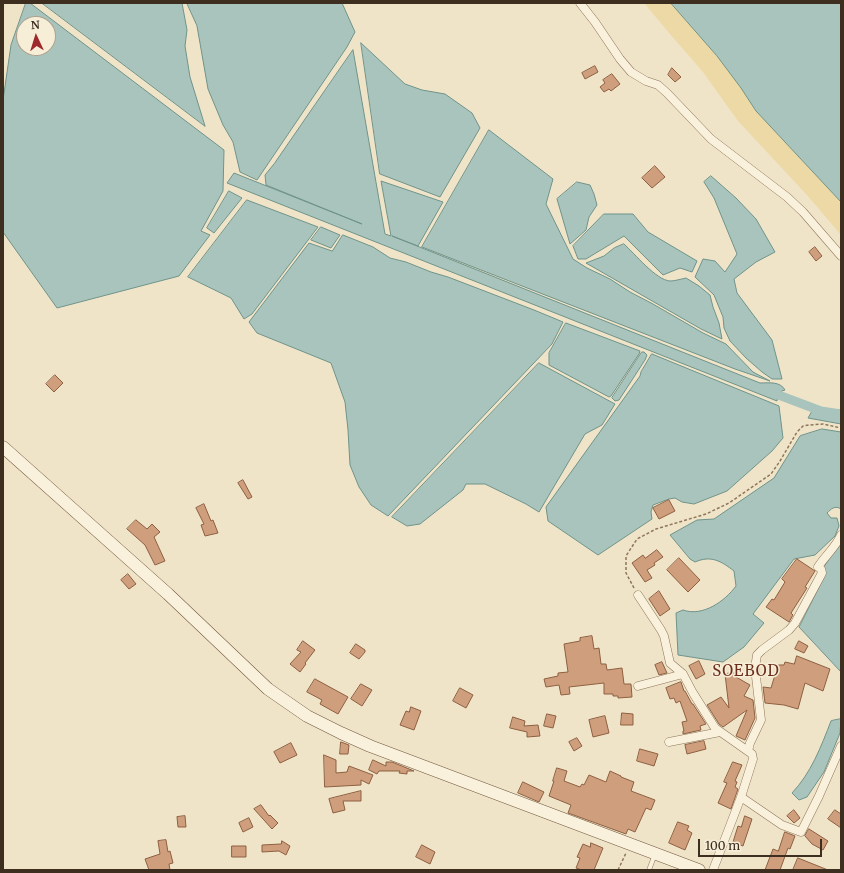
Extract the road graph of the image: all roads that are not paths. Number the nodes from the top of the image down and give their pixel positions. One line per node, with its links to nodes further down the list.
1 (580, 3): 2 (street)
2 (841, 256)
3 (3, 447): 13 (street)
4 (841, 535): 11 (street)
5 (638, 595): 6 (street)
6 (683, 674): 7 (street); 8 (street)
7 (638, 686)
8 (720, 732): 9 (street); 11 (street)
9 (669, 742)
10 (841, 746): 12 (street)
11 (748, 751): 12 (street)
12 (741, 797): 16 (street)
13 (656, 854): 14 (lane); 15 (street)
14 (649, 870)
15 (698, 870)
16 (713, 870)

